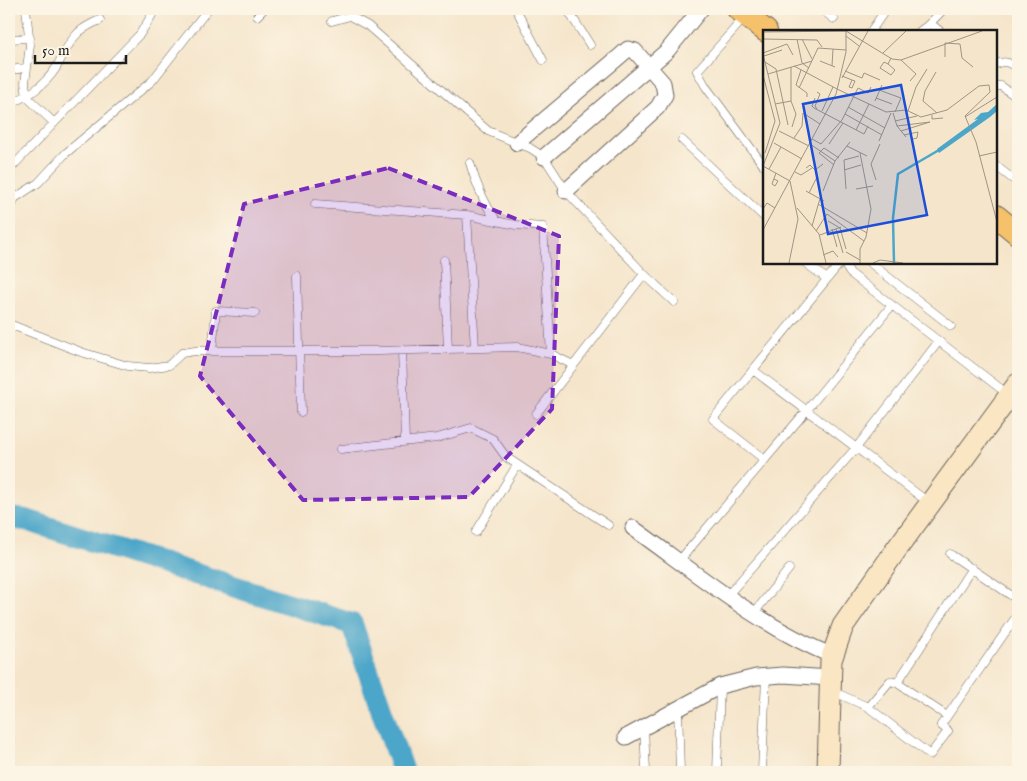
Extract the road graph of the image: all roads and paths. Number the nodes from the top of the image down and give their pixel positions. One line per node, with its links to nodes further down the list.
1 (26, 9): 21 (lane)
2 (153, 9): 34 (lane)
3 (208, 9): 45 (lane)
4 (264, 9): 12 (lane)
5 (516, 9): 24 (lane)
6 (567, 9): 23 (lane)
7 (701, 9): 26 (street)
8 (821, 9): 13 (lane)
9 (886, 9): 18 (lane)
10 (944, 9): 16 (lane)
11 (742, 12): 17 (main road); 39 (lane)
12 (257, 16)
13 (834, 19)
14 (100, 20): 31 (lane)
15 (332, 21): 36 (lane)
16 (930, 23): 19 (lane); 20 (lane)
17 (765, 30)
18 (872, 30)
19 (921, 30)
20 (939, 30)
21 (30, 38): 22 (lane); 27 (lane)
22 (9, 39)
23 (590, 45)
24 (543, 60)
25 (997, 64): 28 (lane)
26 (649, 67): 36 (street); 37 (street); 43 (street)
27 (26, 68): 29 (lane); 31 (lane)
28 (1018, 69)
29 (9, 70)
30 (997, 86): 32 (lane)
31 (27, 97): 33 (lane); 34 (lane)
32 (1018, 98)
33 (9, 103)
34 (54, 124): 41 (lane)
35 (682, 140): 47 (lane)
36 (517, 143): 37 (lane)
37 (544, 157): 43 (lane)
38 (470, 163): 49 (lane)
39 (763, 165)
40 (997, 167): 42 (lane)
41 (9, 170)
42 (1018, 183)
43 (566, 191): 56 (lane)
44 (315, 204): 46 (lane)
45 (9, 211)
46 (467, 215): 49 (lane); 65 (lane)
47 (763, 216)
48 (997, 217): 50 (main road)
49 (496, 220): 70 (lane)
50 (1018, 234)
51 (444, 260): 66 (lane)
52 (807, 264): 58 (lane)
53 (840, 264): 58 (lane)
54 (843, 264): 60 (lane)
55 (872, 264): 63 (lane)
56 (644, 274): 59 (lane); 71 (lane)
57 (297, 276): 69 (lane)
58 (827, 280): 72 (lane)
59 (674, 302)
60 (892, 305): 64 (lane); 74 (lane)
61 (255, 313): 68 (lane)
62 (9, 324): 68 (lane)
63 (952, 326)
64 (940, 341): 73 (lane); 78 (lane)
65 (475, 348): 66 (lane); 70 (lane)
66 (448, 349): 67 (lane)
67 (402, 350): 69 (lane); 77 (lane)
68 (212, 351): 69 (lane)
69 (299, 351): 75 (lane)
70 (551, 354): 71 (lane)
71 (573, 365): 76 (lane)
72 (753, 370): 74 (lane); 80 (lane)
73 (1015, 393): 82 (main road)
74 (807, 410): 78 (lane); 80 (lane)
75 (301, 412)
76 (536, 414)
77 (405, 441): 79 (lane); 81 (lane)
78 (856, 448): 82 (lane); 90 (lane)
79 (341, 449)
80 (765, 460): 87 (lane)
81 (517, 465): 83 (lane); 85 (lane)
82 (930, 503): 94 (main road)
83 (608, 525)
84 (633, 528): 87 (street)
85 (476, 532)
86 (950, 554): 88 (lane)
87 (679, 561): 90 (street)
88 (972, 568): 91 (lane); 96 (lane)
89 (789, 569): 92 (lane)
90 (728, 595): 92 (street)
91 (1018, 600)
92 (754, 613): 94 (street)
93 (1018, 614): 101 (lane)
94 (833, 656): 97 (main road)
95 (766, 676): 97 (street); 98 (street); 107 (lane)
96 (896, 683): 99 (lane); 101 (lane)
97 (831, 684): 99 (lane); 108 (main road)
98 (720, 686): 100 (street); 106 (lane)
99 (868, 707): 101 (lane)
100 (678, 708): 102 (street); 105 (lane)
101 (947, 716)
102 (644, 727): 103 (street); 104 (lane)
103 (626, 737)
104 (646, 772)
105 (680, 772)
106 (717, 772)
107 (762, 772)
108 (828, 772)

